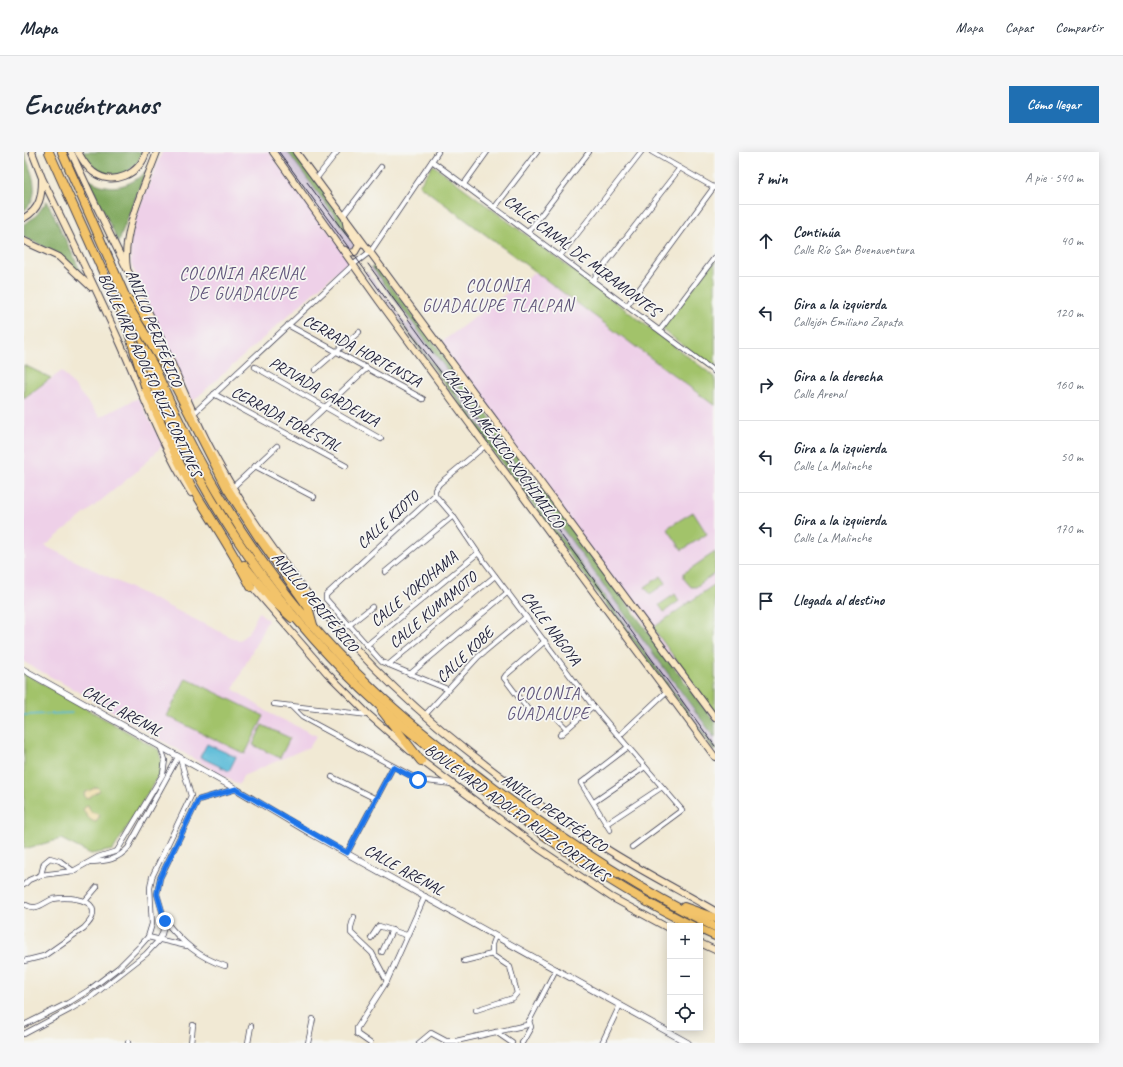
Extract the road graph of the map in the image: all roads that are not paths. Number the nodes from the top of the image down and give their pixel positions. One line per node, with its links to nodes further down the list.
1 (32, 152): 22 (main road, BOULEVARD ADOLFO RUIZ CORTINES)
2 (49, 152): 74 (highway, ANILLO PERIFÉRICO)
3 (52, 152): 39 (highway)
4 (58, 152): 39 (highway)
5 (62, 152): 39 (highway, ANILLO PERIFÉRICO)
6 (71, 152): 36 (main road, BOULEVARD ADOLFO RUIZ CORTINES)
7 (78, 152): 8 (main road)
8 (146, 152)
9 (157, 152): 36 (main road)
10 (273, 152): 31 (main road, CALZADA MÉXICO-XOCHIMILCO)
11 (296, 152): 23 (main road, CALZADA MÉXICO-XOCHIMILCO)
12 (337, 152): 23 (street)
13 (438, 152): 19 (street)
14 (487, 152): 24 (street)
15 (537, 152): 26 (street)
16 (589, 152): 29 (street)
17 (641, 152): 33 (street)
18 (652, 152): 21 (street)
19 (432, 161): 24 (street, CALLE CANAL DE MIRAMONTES); 32 (street)
20 (381, 167): 27 (street)
21 (680, 168): 25 (street); 37 (street)
22 (42, 178): 28 (main road); 38 (main road, BOULEVARD ADOLFO RUIZ CORTINES)
23 (316, 179): 27 (main road, CALZADA MÉXICO-XOCHIMILCO)
24 (464, 184): 26 (street, CALLE CANAL DE MIRAMONTES)
25 (714, 188): 40 (street)
26 (495, 208): 29 (street, CALLE CANAL DE MIRAMONTES)
27 (345, 216): 31 (main road); 32 (main road, CALZADA MÉXICO-XOCHIMILCO)
28 (24, 218)
29 (528, 232): 33 (street, CALLE CANAL DE MIRAMONTES)
30 (24, 241): 38 (main road)
31 (345, 250): 35 (main road, CALZADA MÉXICO-XOCHIMILCO)
32 (370, 251): 35 (street); 92 (main road, CALZADA MÉXICO-XOCHIMILCO)
33 (560, 256): 37 (street, CALLE CANAL DE MIRAMONTES)
34 (715, 257): 42 (street)
35 (354, 264): 41 (street); 56 (main road, CALZADA MÉXICO-XOCHIMILCO)
36 (128, 273): 43 (main road, BOULEVARD ADOLFO RUIZ CORTINES)
37 (593, 280): 40 (street, CALLE CANAL DE MIRAMONTES)
38 (99, 297): 69 (main road, BOULEVARD ADOLFO RUIZ CORTINES)
39 (124, 301): 43 (highway); 64 (highway, bridge); 67 (highway, bridge); 75 (highway, ANILLO PERIFÉRICO)
40 (627, 306): 42 (street, CALLE CANAL DE MIRAMONTES)
41 (288, 326): 45 (street, CERRADA HORTENSIA); 50 (street)
42 (660, 330): 49 (street, CALLE CANAL DE MIRAMONTES)
43 (157, 332): 53 (main road, BOULEVARD ADOLFO RUIZ CORTINES)
44 (359, 332): 45 (street)
45 (335, 351): 47 (street, CERRADA HORTENSIA); 48 (street)
46 (255, 368): 52 (street, PRIVADA GARDENIA)
47 (367, 368): 51 (street, CERRADA HORTENSIA); 52 (street)
48 (315, 370)
49 (715, 372)
50 (214, 394): 53 (street); 59 (street, CERRADA FORESTAL)
51 (423, 399)
52 (324, 407): 54 (street); 55 (street, PRIVADA GARDENIA)
53 (194, 413): 60 (main road, BOULEVARD ADOLFO RUIZ CORTINES)
54 (306, 424)
55 (381, 440)
56 (486, 445): 61 (street, CALLE KIOTO); 83 (main road, CALZADA MÉXICO-XOCHIMILCO)
57 (277, 446): 58 (street)
58 (255, 466): 60 (street); 62 (street)
59 (346, 466)
60 (233, 487): 72 (main road, BOULEVARD ADOLFO RUIZ CORTINES)
61 (435, 495): 63 (street, CALLE NAGOYA); 76 (street, CALLE KIOTO)
62 (314, 498)
63 (453, 516): 65 (street, CALLE NAGOYA); 66 (street)
64 (232, 550): 69 (highway); 74 (highway)
65 (478, 553): 68 (street, CALLE NAGOYA); 78 (street, CALLE YOKOHAMA)
66 (385, 572)
67 (284, 574): 72 (highway); 75 (highway)
68 (495, 576): 70 (street, CALLE NAGOYA); 79 (street, CALLE KUMAMOTO)
69 (251, 587): 90 (main road, BOULEVARD ADOLFO RUIZ CORTINES)
70 (508, 592): 73 (street, CALLE NAGOYA); 81 (street)
71 (372, 606): 76 (street)
72 (319, 607): 91 (main road, BOULEVARD ADOLFO RUIZ CORTINES)
73 (526, 617): 77 (street, CALLE NAGOYA); 82 (street, CALLE KOBE)
74 (303, 626): 85 (highway, ANILLO PERIFÉRICO)
75 (313, 626): 125 (highway, ANILLO PERIFÉRICO)
76 (348, 626): 78 (street)
77 (545, 641): 87 (street, CALLE NAGOYA); 88 (street)
78 (367, 645): 79 (street)
79 (388, 665): 81 (street)
80 (24, 670): 97 (street, CALLE ARENAL)
81 (410, 674): 82 (street)
82 (447, 689): 91 (street, CALLE KOBE)
83 (667, 692): 95 (street); 99 (main road, CALZADA MÉXICO-XOCHIMILCO)
84 (274, 704): 86 (street)
85 (378, 705): 100 (highway); 130 (highway, ANILLO PERIFÉRICO)
86 (291, 706): 90 (street); 101 (street)
87 (593, 706): 93 (street); 95 (street, CALLE NAGOYA)
88 (530, 712)
89 (550, 713): 93 (street)
90 (369, 715): 100 (main road, BOULEVARD ADOLFO RUIZ CORTINES)
91 (425, 715): 126 (main road, BOULEVARD ADOLFO RUIZ CORTINES)
92 (715, 718)
93 (567, 729): 94 (street)
94 (560, 735)
95 (619, 736): 96 (street, CALLE NAGOYA)
96 (628, 747): 102 (street, CALLE NAGOYA); 110 (street)
97 (161, 748): 98 (street, CALLE ARENAL); 117 (street)
98 (179, 757): 106 (street, CALLE ARENAL); 107 (street); 117 (street)
99 (715, 757)
100 (421, 761): 104 (main road, BOULEVARD ADOLFO RUIZ CORTINES)
101 (393, 767): 104 (street); 108 (street)
102 (645, 767): 105 (street, CALLE NAGOYA); 110 (street)
103 (332, 776): 108 (street)
104 (453, 784): 131 (main road, BOULEVARD ADOLFO RUIZ CORTINES)
105 (662, 787): 113 (street); 115 (street, CALLE NAGOYA)
106 (236, 789): 109 (street); 116 (street, CALLE ARENAL)
107 (191, 796): 109 (street); 111 (street)
108 (376, 799): 116 (street)
109 (198, 800): 112 (street)
110 (594, 802): 113 (street)
111 (185, 810): 112 (street); 138 (street)
112 (192, 814): 129 (street)
113 (606, 824): 114 (street)
114 (610, 830)
115 (632, 847)
116 (347, 853): 122 (street, CALLE ARENAL)
117 (90, 862): 118 (street)
118 (73, 871): 119 (street); 119 (street)
119 (41, 875): 120 (street)
120 (24, 885)
121 (97, 887): 123 (street)
122 (425, 896): 135 (street); 136 (street, CALLE ARENAL)
123 (85, 901): 124 (street); 146 (street)
124 (24, 904)
125 (670, 904): 128 (highway); 132 (highway, ANILLO PERIFÉRICO)
126 (715, 911)
127 (354, 917): 150 (street)
128 (715, 918)
129 (165, 921): 140 (street); 142 (street)
130 (688, 923)
131 (667, 927)
132 (715, 927)
133 (392, 930): 135 (street); 139 (street); 144 (street)
134 (703, 930): 137 (highway)
135 (406, 935): 150 (street)
136 (495, 936): 145 (street); 149 (street, CALLE ARENAL)
137 (715, 936)
138 (148, 937): 140 (street); 155 (street)
139 (371, 938)
140 (159, 940): 142 (street); 159 (street)
141 (703, 944): 143 (main road)
142 (187, 946): 148 (street)
143 (715, 950)
144 (382, 952)
145 (492, 954): 147 (street); 152 (street)
146 (24, 961)
147 (464, 961)
148 (225, 966)
149 (556, 969): 151 (street, CALLE ARENAL); 154 (street)
150 (387, 981): 165 (street)
151 (620, 1005): 160 (street, CALLE ARENAL); 169 (street)
152 (476, 1010)
153 (313, 1019): 164 (street)
154 (529, 1021): 158 (street); 168 (street)
155 (24, 1025)
156 (193, 1025): 162 (street)
157 (251, 1026): 163 (street)
158 (496, 1032): 161 (street); 167 (street)
159 (24, 1034)
160 (679, 1041): 170 (street, CALLE ARENAL)
161 (445, 1042): 166 (street)
162 (191, 1043)
163 (248, 1043)
164 (308, 1043)
165 (370, 1043)
166 (419, 1043)
167 (512, 1043)
168 (522, 1043)
169 (602, 1043)
170 (688, 1043)

